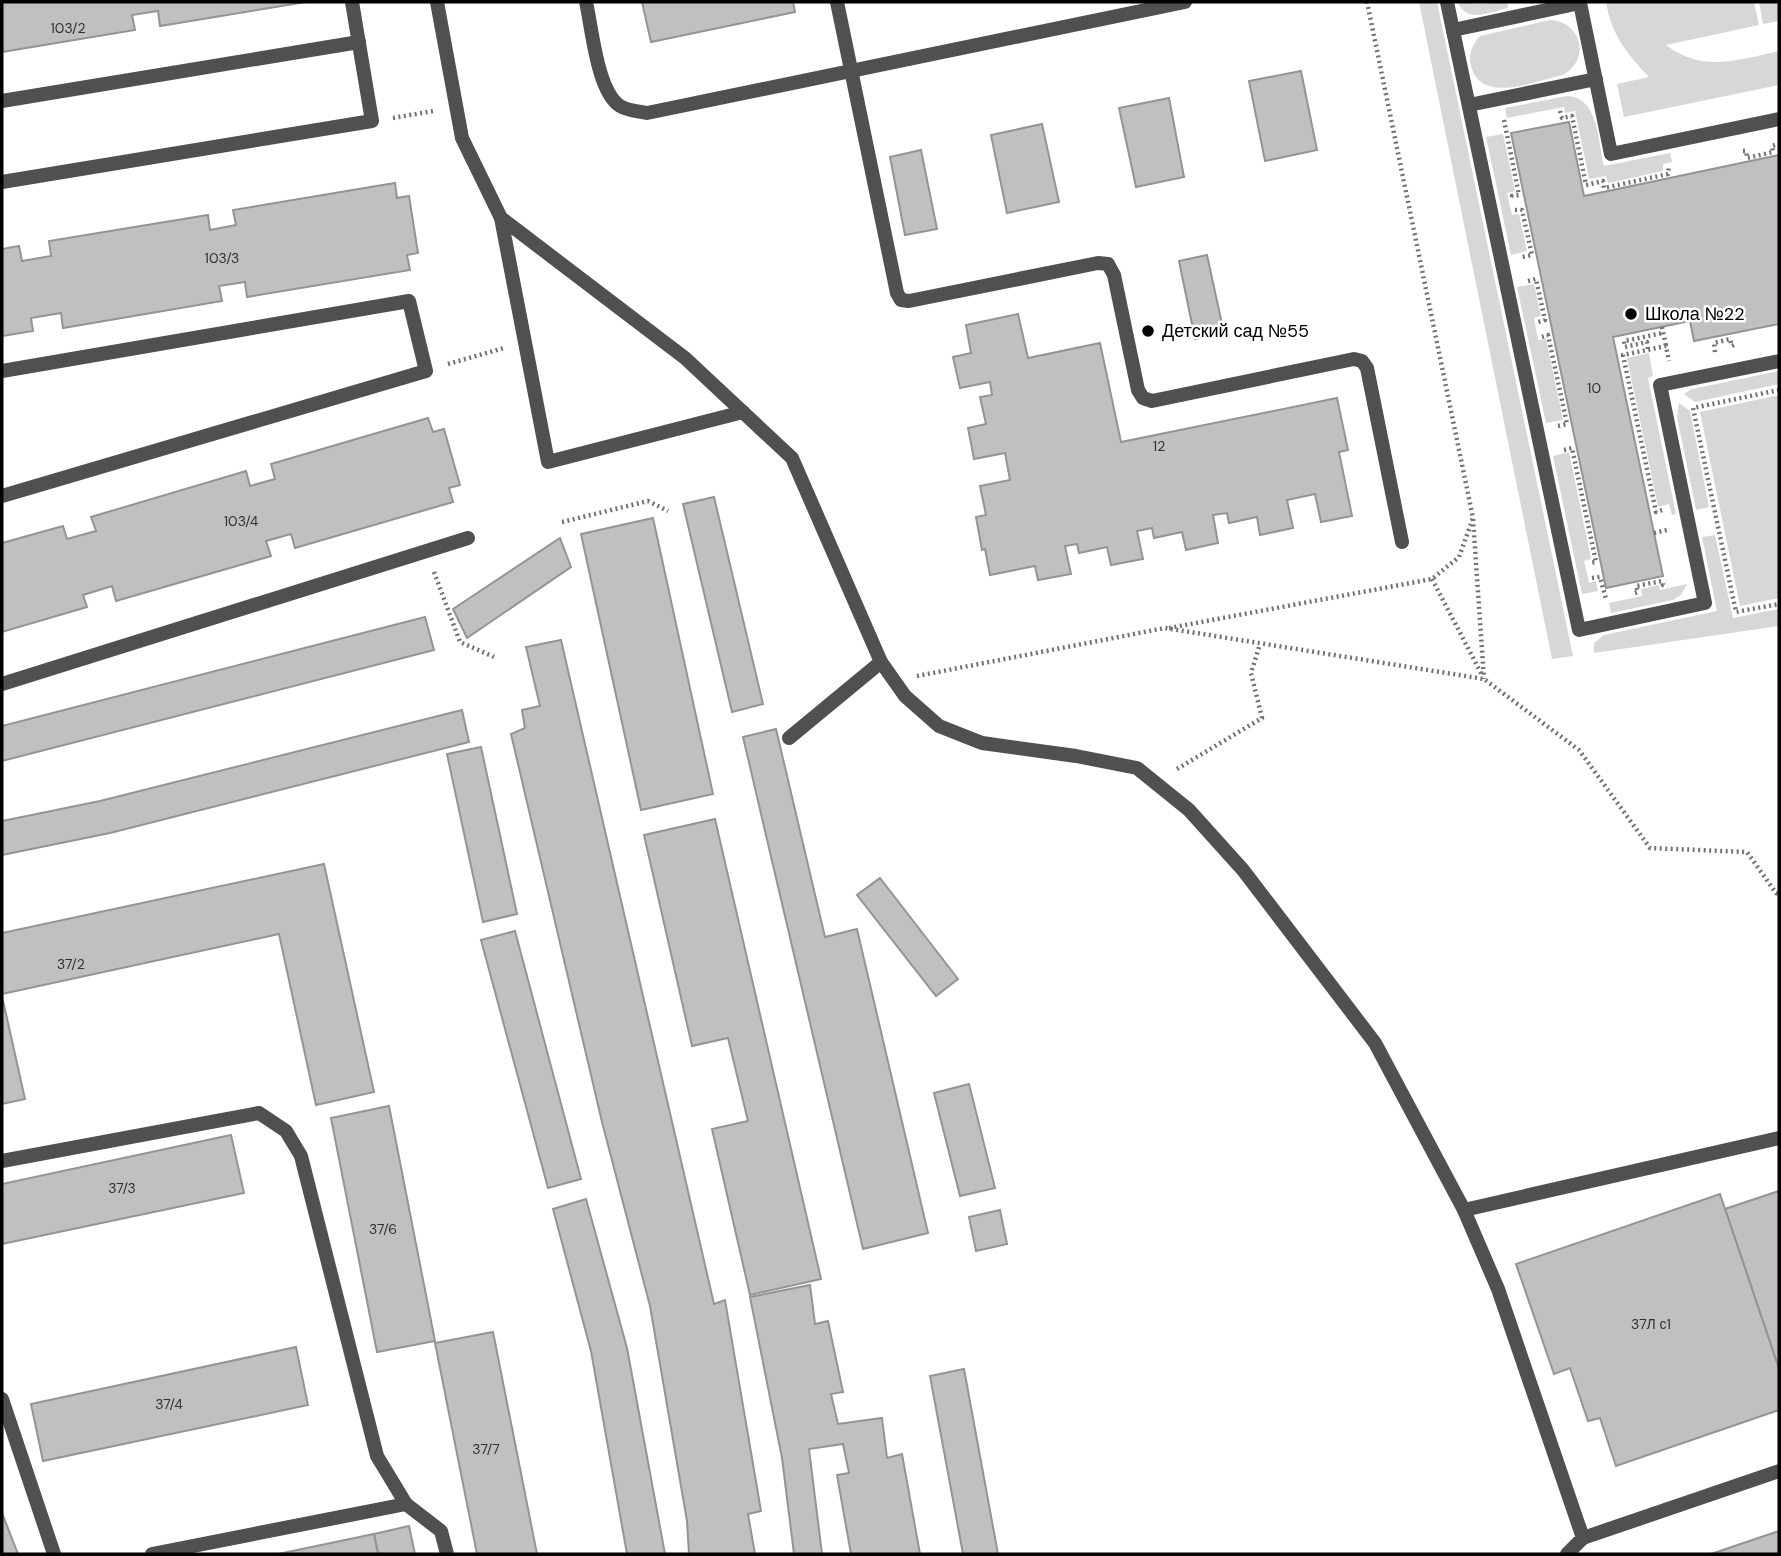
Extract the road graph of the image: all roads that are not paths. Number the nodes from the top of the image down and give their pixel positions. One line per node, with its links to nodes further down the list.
1 (352, 2): 8 (lane)
2 (437, 2): 15 (lane)
3 (586, 2): 9 (lane)
4 (837, 2): 9 (lane)
5 (1185, 2): 9 (lane)
6 (1447, 2): 7 (lane)
7 (1453, 30): 10 (lane); 12 (lane)
8 (359, 42): 11 (lane); 14 (lane)
9 (852, 71): 21 (lane)
10 (1596, 79): 12 (lane); 13 (lane)
11 (2, 101)
12 (1469, 105): 16 (lane)
13 (1779, 119)
14 (2, 182)
15 (500, 218): 18 (lane); 18 (lane)
16 (1779, 360)
17 (2, 371): 19 (lane)
18 (743, 412): 22 (lane)
19 (2, 496)
20 (468, 538): 23 (lane)
21 (1402, 542)
22 (881, 662): 24 (lane); 27 (lane)
23 (2, 684)
24 (789, 738)
25 (1779, 1138): 27 (lane)
26 (2, 1161): 30 (lane)
27 (1464, 1210): 31 (lane)
28 (2, 1399): 32 (lane)
29 (1779, 1471): 31 (lane)
30 (406, 1504): 33 (lane); 34 (lane)
31 (1583, 1538): 35 (lane)
32 (54, 1554)
33 (152, 1554)
34 (447, 1554)
35 (1567, 1554)

